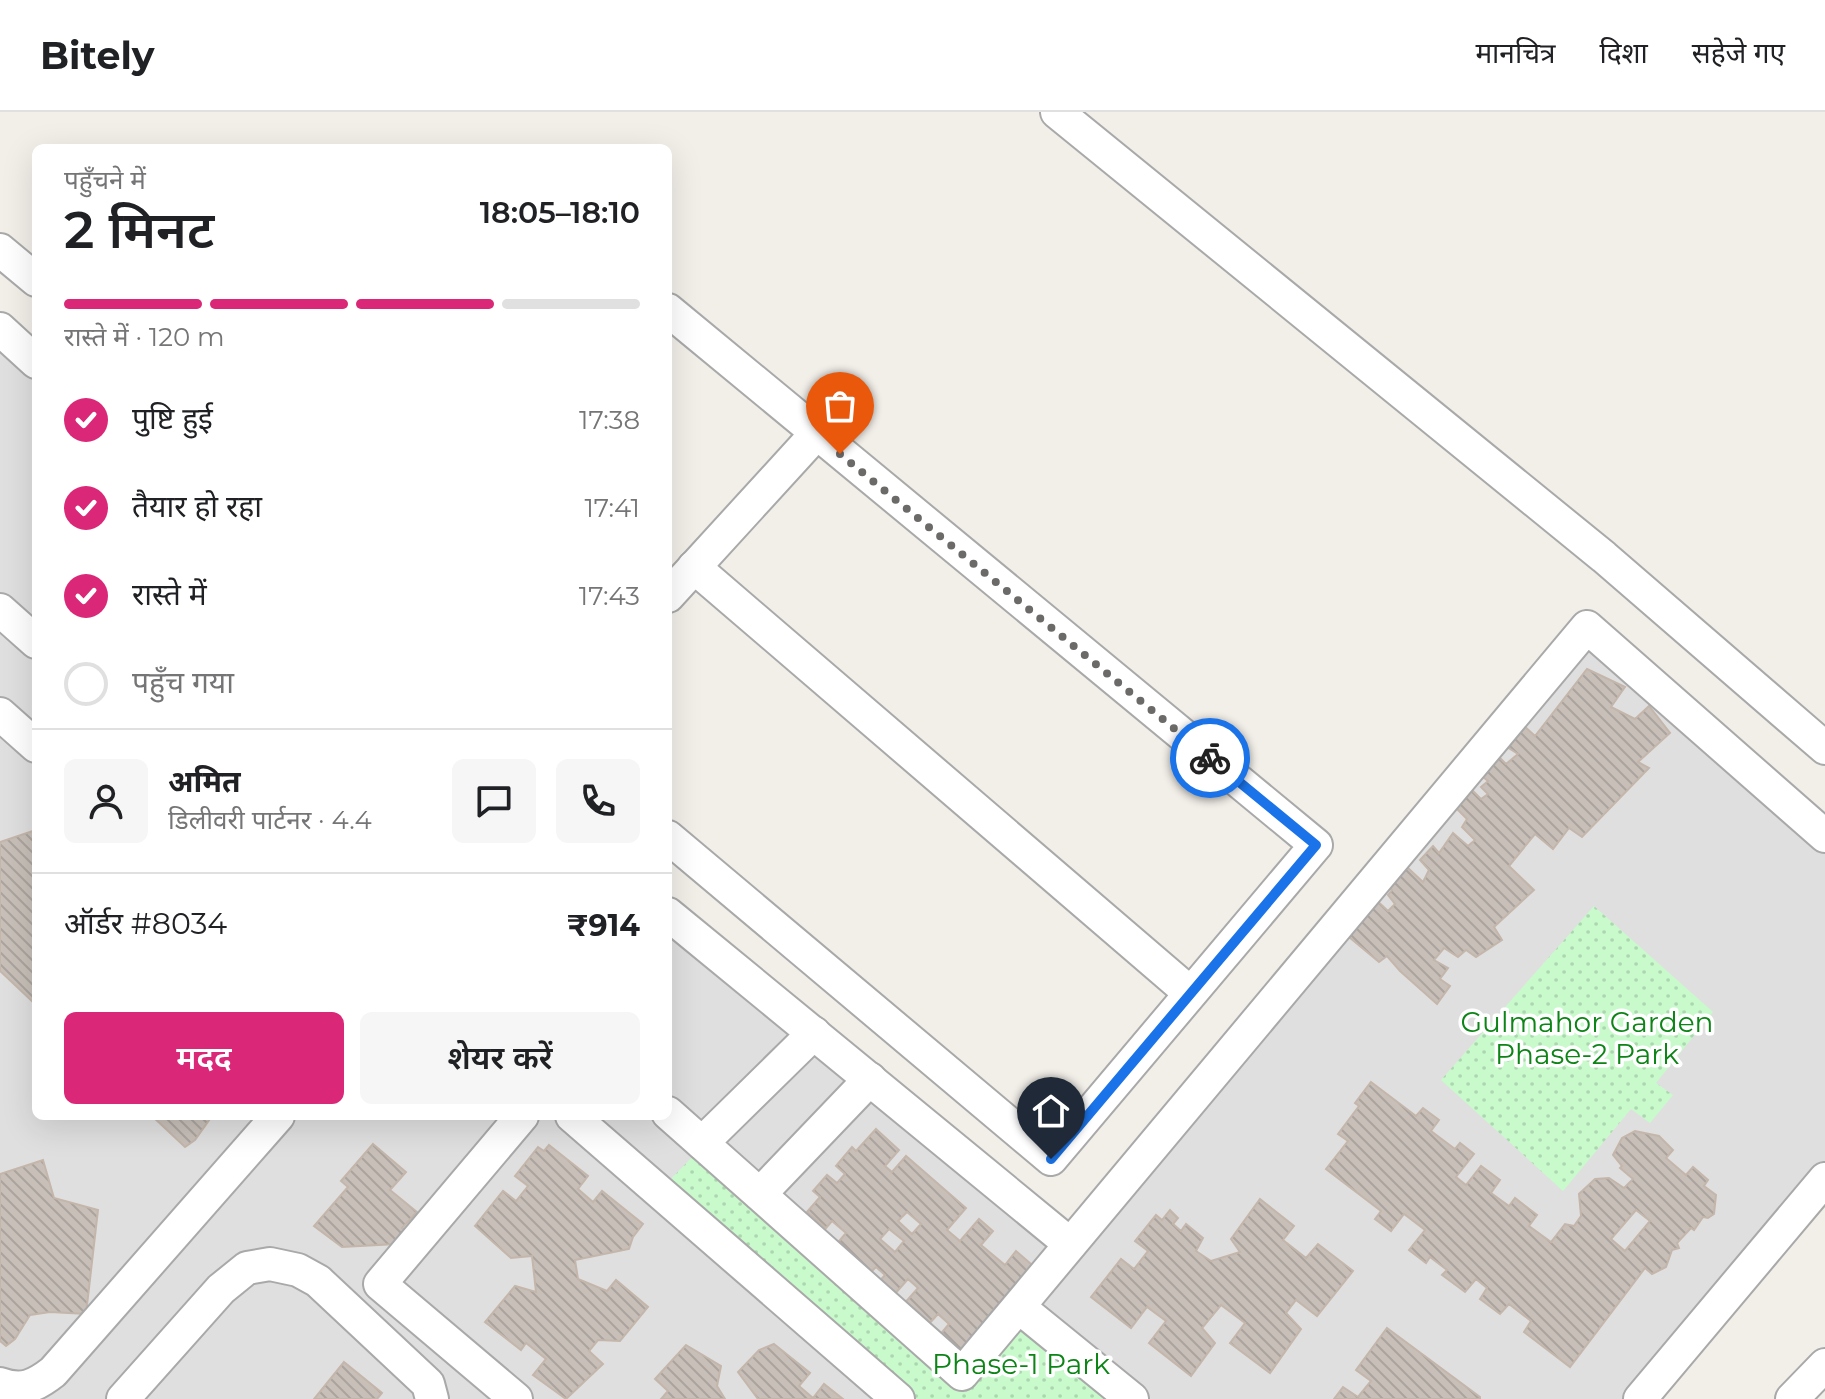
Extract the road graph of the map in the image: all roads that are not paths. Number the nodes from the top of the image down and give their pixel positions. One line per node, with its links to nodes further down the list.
1 (1071, 116): 14 (street)
2 (0, 250): 3 (street)
3 (32, 277)
4 (672, 313): 7 (street)
5 (0, 329): 6 (street)
6 (32, 358)
7 (816, 434): 8 (street); 18 (street)
8 (694, 567): 9 (street); 18 (street)
9 (672, 592)
10 (0, 610): 11 (street)
11 (32, 638)
12 (0, 714): 13 (street)
13 (32, 742)
14 (1825, 748)
15 (1825, 836): 28 (street)
16 (672, 840): 18 (street)
17 (674, 929): 19 (street)
18 (1189, 992)
19 (814, 1033): 20 (street); 25 (street)
20 (870, 1079): 27 (street); 28 (street)
21 (672, 1117): 25 (street)
22 (274, 1120): 31 (street)
23 (519, 1120): 34 (street)
24 (577, 1120): 35 (street)
25 (702, 1143): 27 (street)
26 (1825, 1179): 37 (street)
27 (760, 1194): 29 (street)
28 (1070, 1244): 29 (street)
29 (1020, 1308): 36 (street)
30 (1825, 1365): 38 (street)
31 (0, 1384)
32 (123, 1399): 33 (street)
33 (432, 1399)
34 (516, 1399)
35 (898, 1399)
36 (1132, 1399)
37 (1640, 1399)
38 (1792, 1399)

